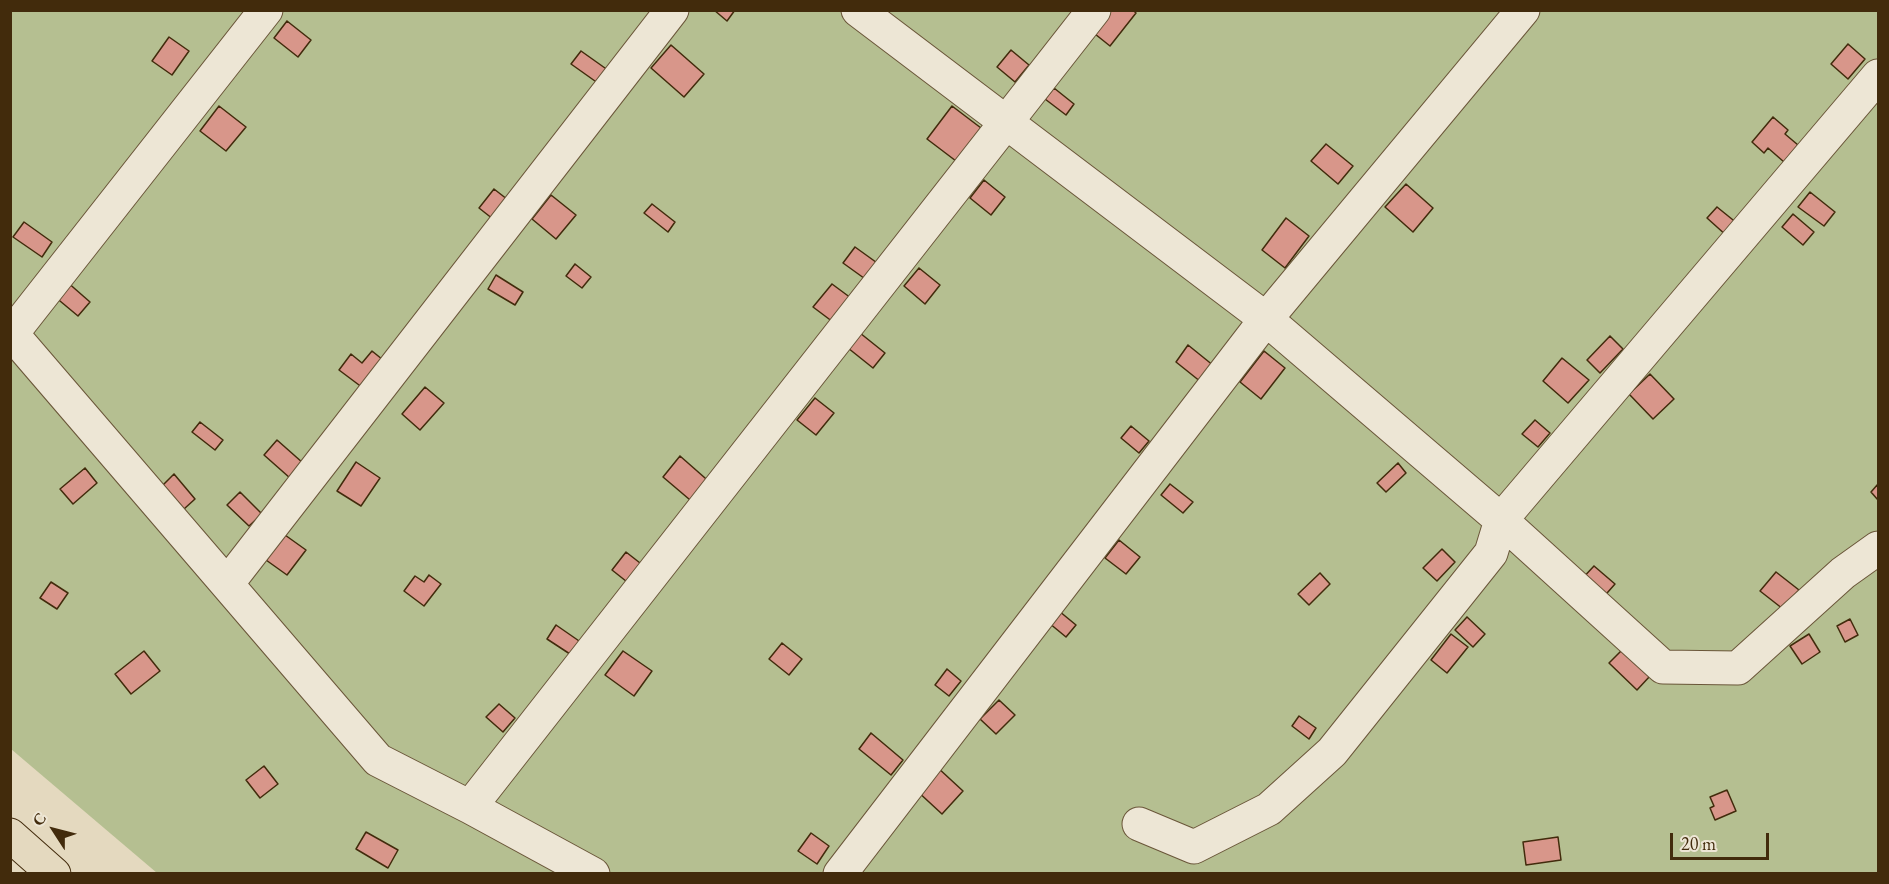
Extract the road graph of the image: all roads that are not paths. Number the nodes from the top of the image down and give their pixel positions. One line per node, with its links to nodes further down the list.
1 (266, 10): 9 (lane)
2 (672, 10): 12 (lane)
3 (858, 10): 7 (lane)
4 (1094, 10): 7 (lane)
5 (1523, 10): 8 (lane)
6 (1878, 76): 10 (lane)
7 (1006, 123): 8 (lane); 13 (lane)
8 (1266, 319): 10 (lane); 18 (lane)
9 (11, 335): 12 (lane)
10 (1502, 520): 11 (lane); 14 (lane)
11 (1878, 548)
12 (227, 584): 13 (lane)
13 (470, 807): 17 (lane)
14 (1139, 824)
15 (10, 835): 16 (main road)
16 (54, 873)
17 (594, 873)
18 (840, 873)

